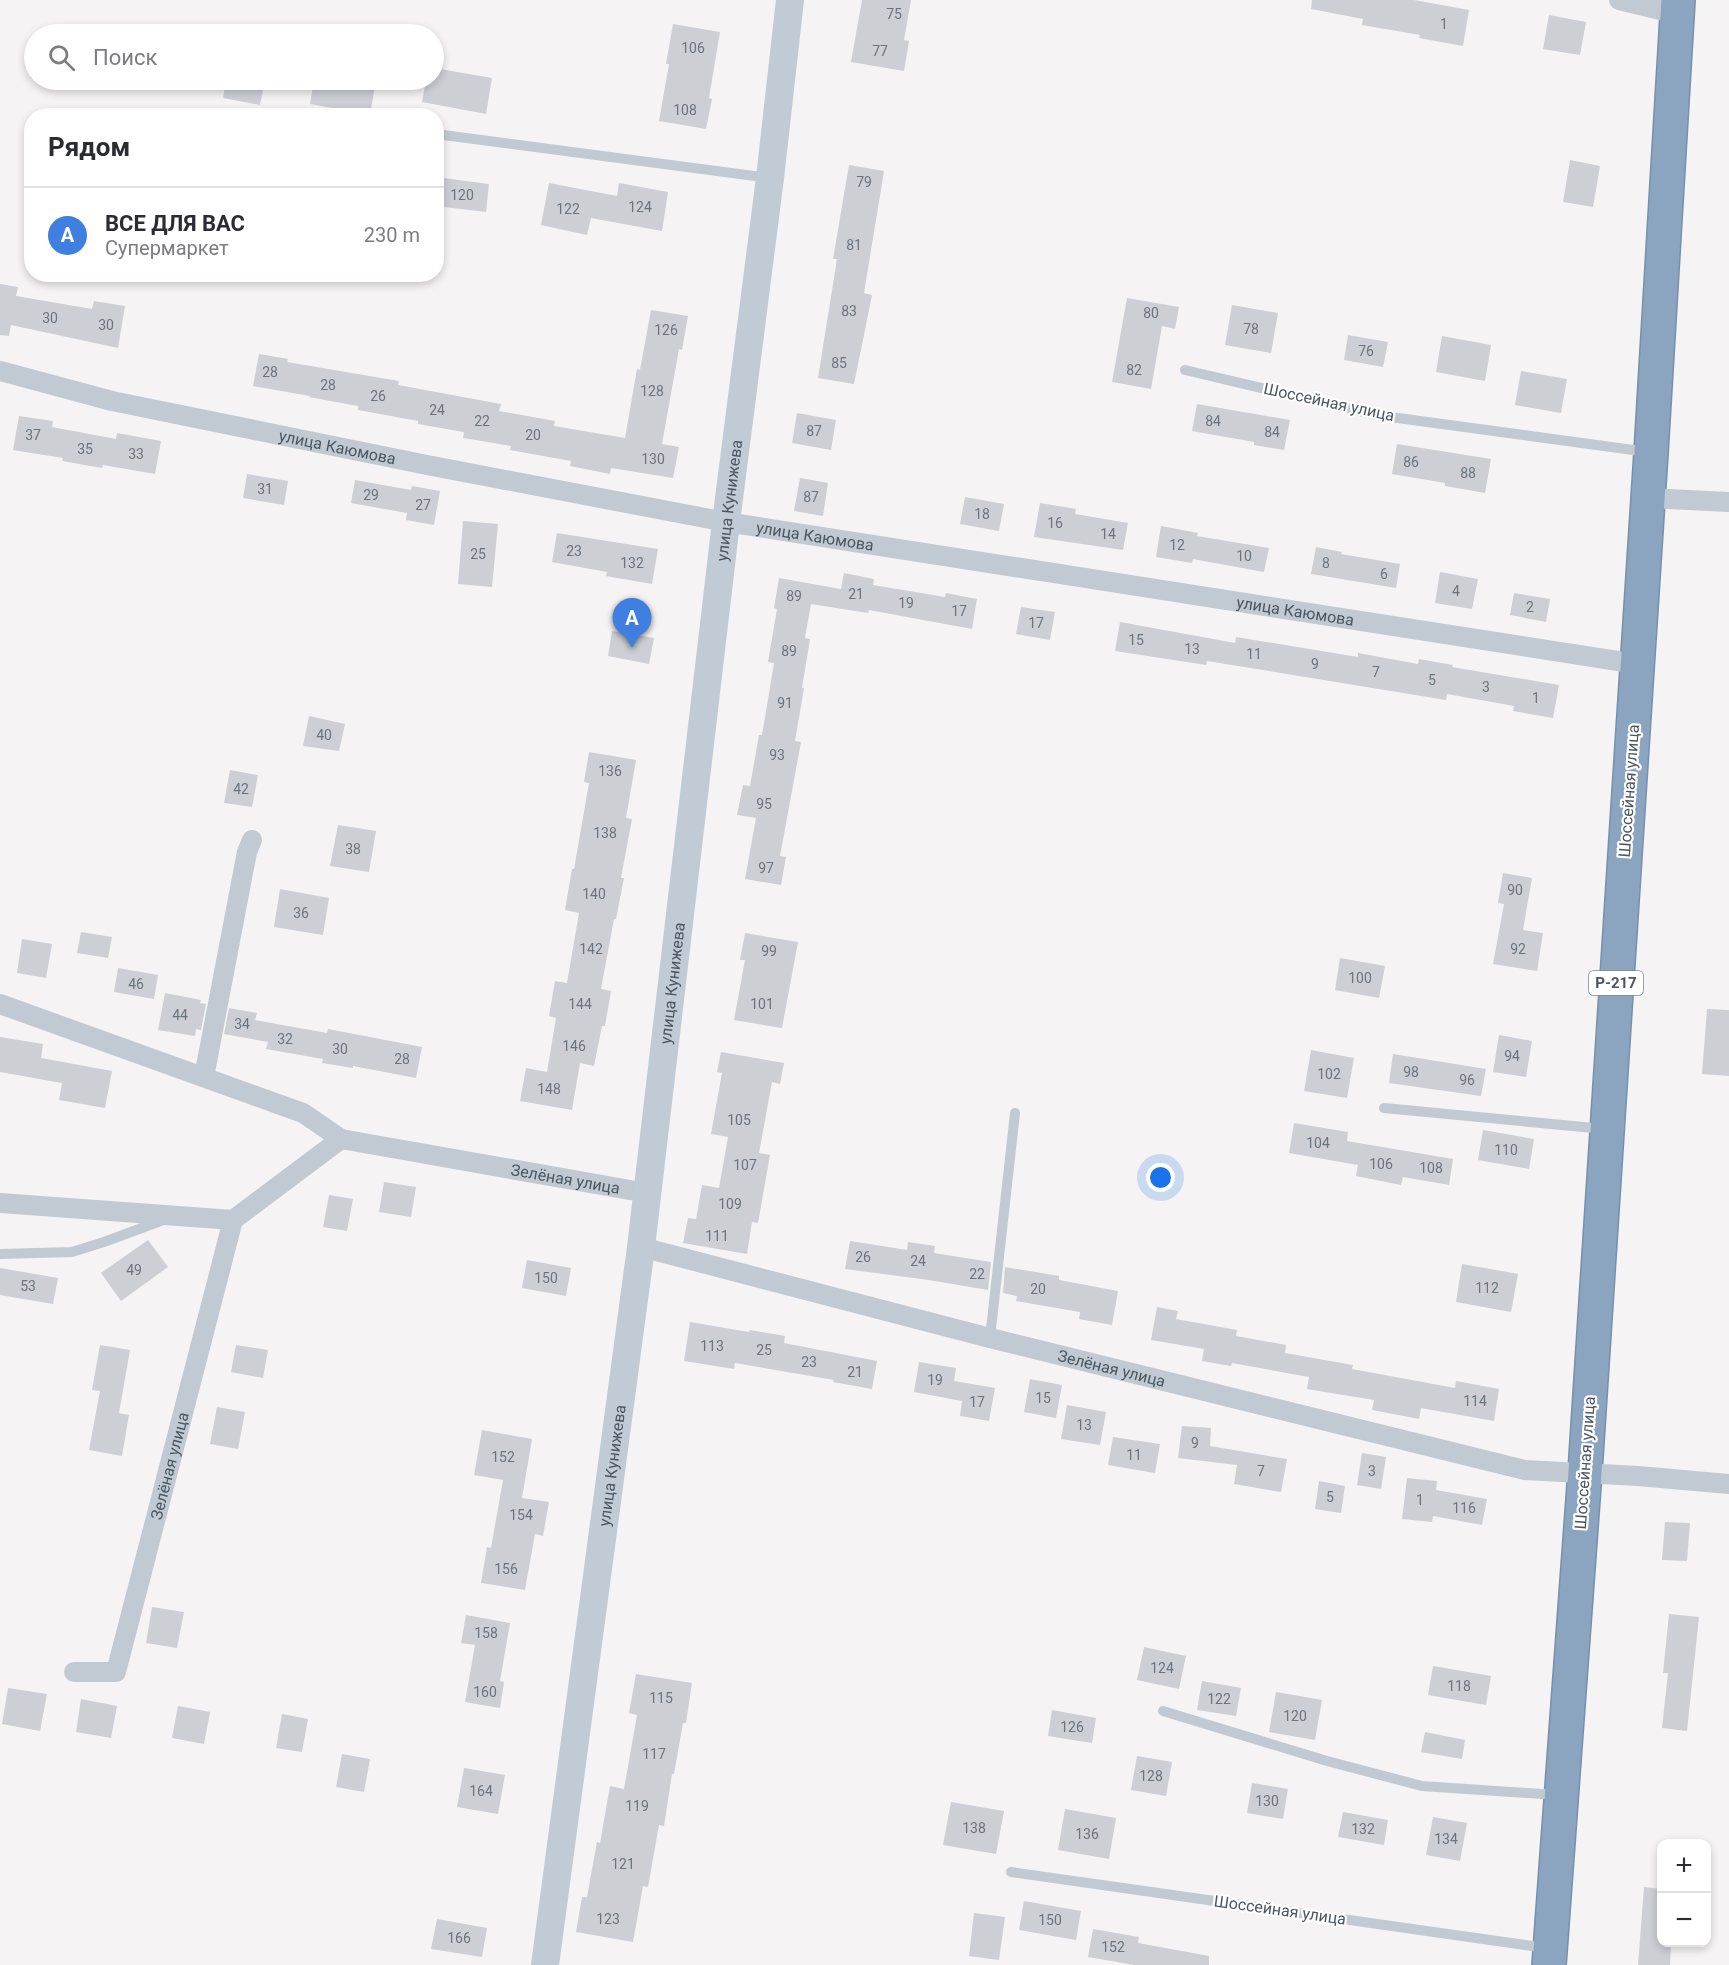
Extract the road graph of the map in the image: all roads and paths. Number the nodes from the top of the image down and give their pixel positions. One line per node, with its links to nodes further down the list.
1 (790, 0): 5 (street, улица Кунижева)
2 (1619, 0): 3 (street)
3 (1678, 7): 8 (highway, Шоссейная улица / Р-217)
4 (444, 135): 5 (lane)
5 (770, 178): 11 (street, улица Кунижева)
6 (1185, 370): 8 (lane, Шоссейная улица)
7 (0, 371): 11 (street, улица Каюмова)
8 (1651, 453): 9 (highway, Шоссейная улица / Р-217)
9 (1648, 498): 10 (street); 12 (highway, Шоссейная улица / Р-217)
10 (1729, 502)
11 (726, 522): 12 (street, улица Каюмова); 20 (street, улица Кунижева)
12 (1637, 664): 18 (highway, Шоссейная улица / Р-217)
13 (252, 840): 15 (street)
14 (0, 1004): 15 (street, Зелёная улица)
15 (204, 1077): 19 (street, Зелёная улица)
16 (1384, 1108): 18 (lane)
17 (1015, 1113): 26 (lane)
18 (1607, 1130): 27 (highway, Шоссейная улица / Р-217)
19 (341, 1139): 20 (street, Зелёная улица); 23 (street)
20 (647, 1193): 24 (street, улица Кунижева)
21 (0, 1203): 22 (street)
22 (175, 1215): 23 (street); 25 (lane)
23 (233, 1220): 29 (street, Зелёная улица)
24 (641, 1247): 26 (street, Зелёная улица); 34 (street, улица Кунижева)
25 (0, 1254)
26 (990, 1338): 27 (street, Зелёная улица)
27 (1585, 1472): 28 (street, Зелёная улица); 31 (highway, Шоссейная улица / Р-217)
28 (1729, 1484)
29 (74, 1672)
30 (1162, 1711): 31 (lane)
31 (1560, 1796): 33 (highway, Шоссейная улица / Р-217)
32 (1011, 1872): 33 (lane, Шоссейная улица)
33 (1549, 1957)
34 (545, 1965)

